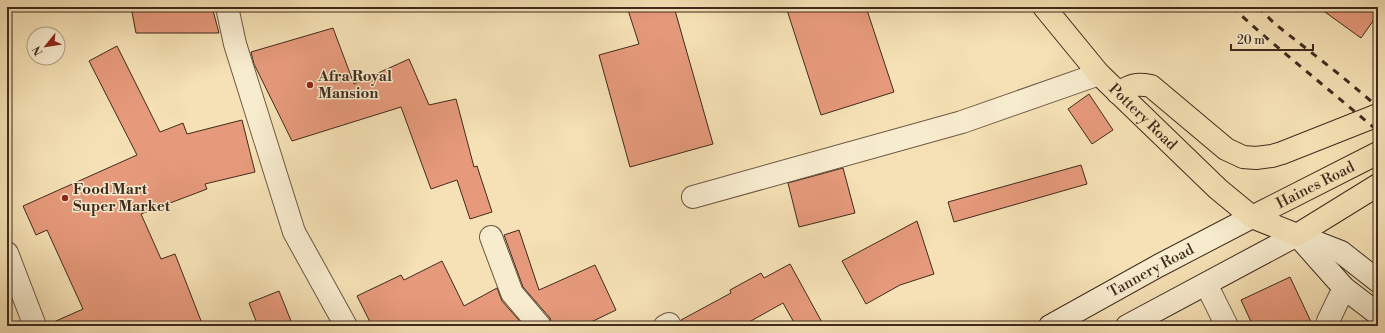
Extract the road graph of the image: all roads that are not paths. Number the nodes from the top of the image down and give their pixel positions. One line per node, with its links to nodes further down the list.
1 (227, 7): 18 (street)
2 (1044, 7): 3 (main road, Pottery Road)
3 (1099, 74): 4 (main road, Pottery Road); 8 (street)
4 (1118, 93): 5 (main road); 9 (main road, Pottery Road)
5 (1378, 115)
6 (1378, 153): 9 (main road, Haines Road)
7 (1378, 184): 10 (main road, Haines Road)
8 (693, 197)
9 (1252, 217): 10 (main road, Pottery Road); 22 (street, Tannery Road)
10 (1297, 235): 13 (street); 14 (street); 15 (street)
11 (490, 237): 19 (street)
12 (7, 253): 17 (street)
13 (1378, 281)
14 (1206, 284): 23 (street); 24 (street)
15 (1344, 288): 16 (street); 25 (street)
16 (1378, 314)
17 (35, 326)
18 (346, 326)
19 (540, 326)
20 (665, 326): 21 (street)
21 (670, 326)
22 (1050, 326)
23 (1127, 326)
24 (1227, 326)
25 (1330, 326)

